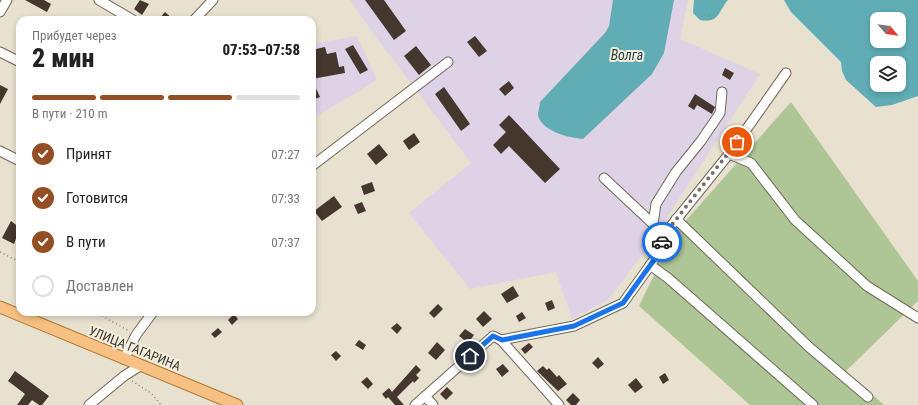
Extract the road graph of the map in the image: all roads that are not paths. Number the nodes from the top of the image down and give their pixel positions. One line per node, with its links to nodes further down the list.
1 (7, 0): 4 (street)
2 (99, 0): 5 (street)
3 (213, 0): 6 (street)
4 (0, 12)
5 (126, 16)
6 (198, 16)
7 (0, 52): 8 (street)
8 (16, 60)
9 (448, 62): 15 (street)
10 (786, 73): 13 (street)
11 (722, 92): 18 (street)
12 (0, 151): 14 (street)
13 (729, 154): 17 (street); 25 (street)
14 (16, 159)
15 (316, 163)
16 (604, 178): 18 (street)
17 (676, 219): 19 (street); 30 (street)
18 (652, 224): 19 (street)
19 (663, 236): 20 (street)
20 (650, 265): 26 (street); 36 (street)
21 (0, 308): 22 (main road, УЛИЦА ГАГАРИНА)
22 (16, 315)
23 (19, 316): 27 (main road, УЛИЦА ГАГАРИНА)
24 (150, 316): 27 (street)
25 (918, 318)
26 (502, 340): 29 (street); 35 (street)
27 (124, 359): 28 (main road, УЛИЦА ГАГАРИНА)
28 (140, 366): 31 (main road, УЛИЦА ГАГАРИНА); 32 (street)
29 (425, 396): 33 (street); 34 (street)
30 (868, 397)
31 (234, 404)
32 (90, 405)
33 (415, 405)
34 (433, 405)
35 (559, 405)
36 (813, 405)

